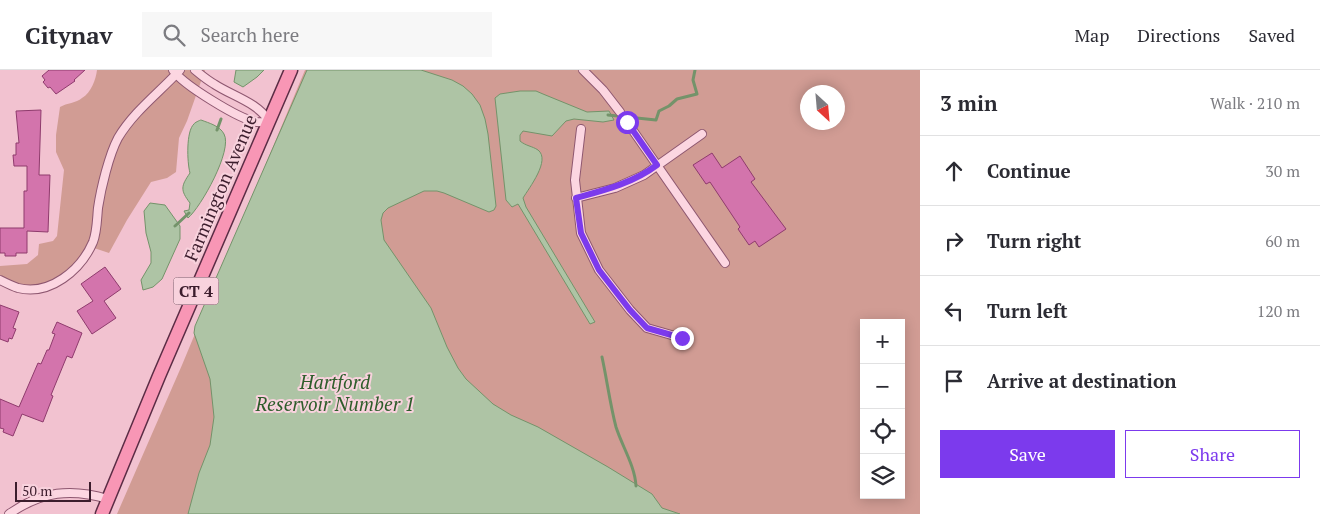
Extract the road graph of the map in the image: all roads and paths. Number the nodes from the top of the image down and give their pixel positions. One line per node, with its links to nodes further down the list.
1 (195, 70): 6 (street)
2 (291, 70): 6 (main road, Farmington Avenue / CT 4)
3 (583, 70): 5 (street)
4 (176, 72): 6 (street); 13 (street)
5 (620, 112)
6 (269, 121): 15 (main road, Farmington Avenue / CT 4)
7 (627, 122): 10 (street)
8 (581, 129): 11 (street)
9 (702, 134): 10 (street)
10 (657, 165): 11 (street); 12 (street)
11 (576, 198): 14 (street)
12 (725, 263)
13 (0, 280)
14 (682, 338)
15 (108, 499): 16 (street); 17 (main road, Farmington Avenue / CT 4)
16 (10, 514)
17 (102, 514)

